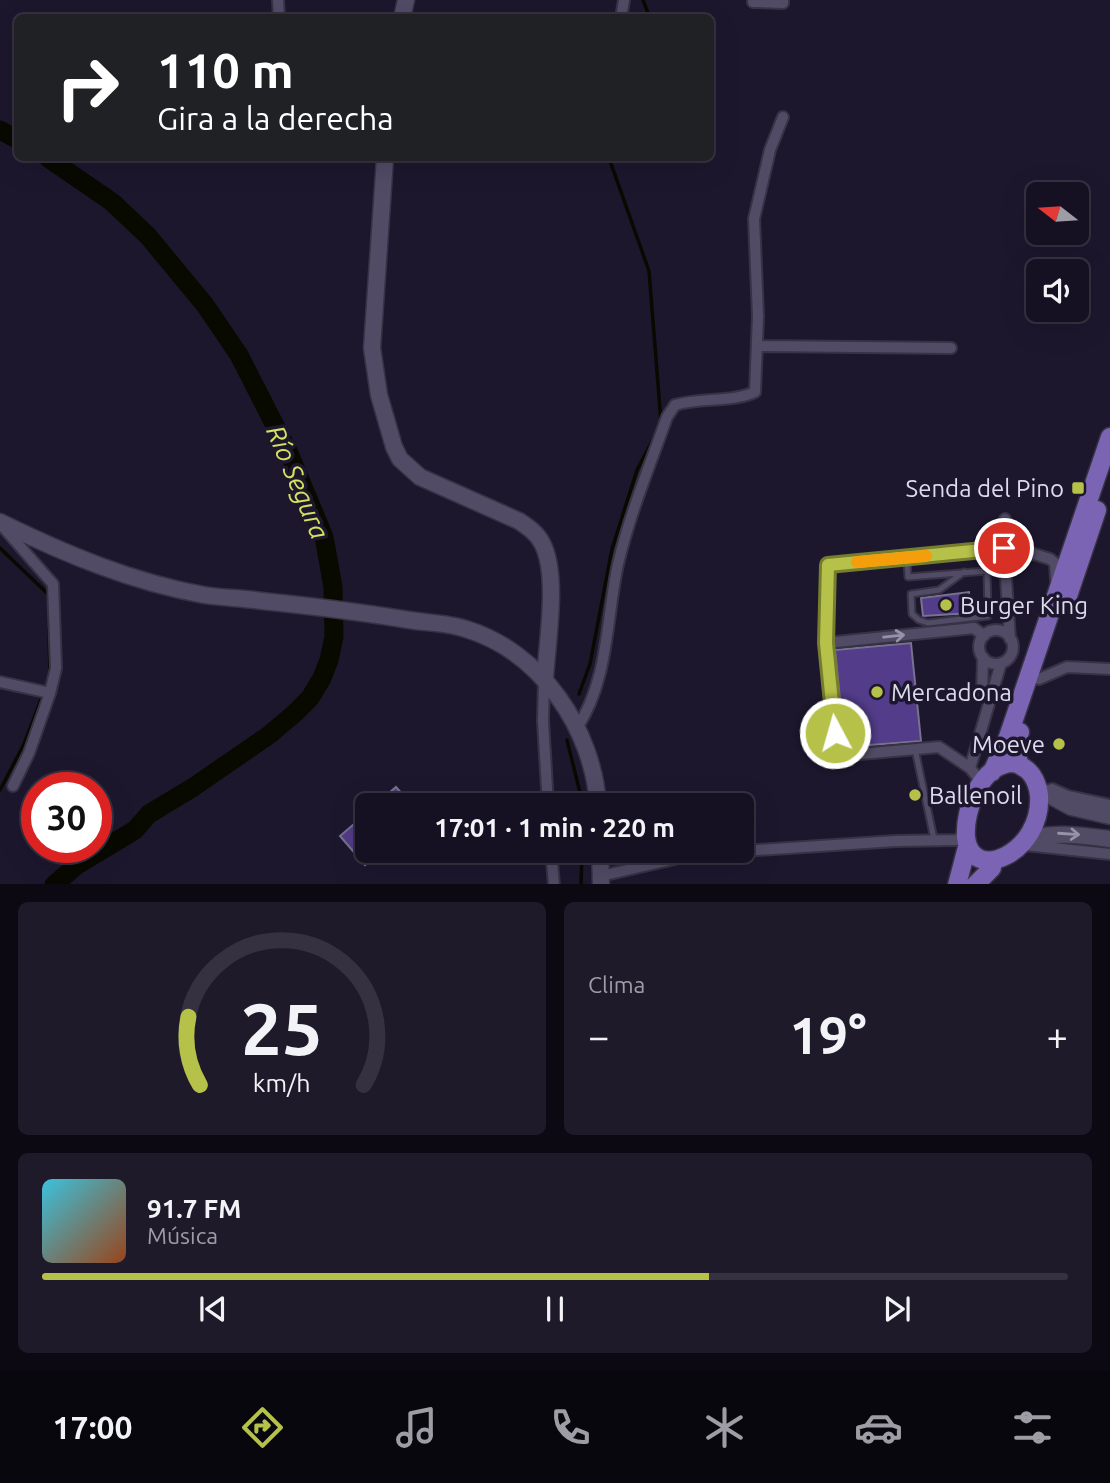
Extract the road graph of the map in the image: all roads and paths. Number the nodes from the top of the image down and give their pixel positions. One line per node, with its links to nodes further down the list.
1 (783, 0): 2 (street)
2 (752, 2)
3 (783, 117): 5 (street)
4 (385, 161): 24 (main road)
5 (758, 346): 6 (street); 29 (street)
6 (951, 348)
7 (1110, 437): 8 (main road)
8 (1107, 465): 9 (main road)
9 (1091, 510): 17 (main road); 25 (main road)
10 (1005, 519): 12 (street)
11 (0, 523): 24 (main road); 27 (street)
12 (1004, 548): 13 (street); 15 (street); 17 (street)
13 (906, 557): 14 (lane); 20 (street)
14 (964, 572): 16 (lane); 16 (lane)
15 (1006, 577): 16 (lane); 19 (street)
16 (987, 580)
17 (1056, 593): 33 (main road)
18 (984, 636): 19 (street); 20 (street, one-way to 18); 21 (street)
19 (1010, 639): 22 (street)
20 (826, 643): 30 (street)
21 (983, 657): 22 (street); 28 (street)
22 (1001, 663): 32 (street)
23 (1110, 669): 25 (street)
24 (545, 678): 29 (main road); 36 (street)
25 (1039, 679): 31 (main road)
26 (0, 682): 27 (street)
27 (50, 693): 34 (street)
28 (982, 695)
29 (577, 728): 37 (main road)
30 (915, 749): 32 (street); 42 (lane)
31 (1020, 765): 33 (main road); 35 (main road)
32 (970, 768): 33 (street)
33 (987, 778): 41 (main road)
34 (13, 786)
35 (1037, 786): 38 (street); 39 (main road); 43 (main road)
36 (547, 793)
37 (596, 793)
38 (1110, 805)
39 (1110, 816)
40 (1110, 839): 43 (main road, one-way to 40)
41 (967, 840): 42 (street); 46 (main road); 49 (main road)
42 (934, 841): 47 (street)
43 (1027, 842): 44 (street); 46 (main road)
44 (1110, 854)
45 (552, 863): 48 (street)
46 (992, 868): 50 (main road)
47 (601, 880)
48 (554, 884)
49 (957, 884)
50 (975, 884)

